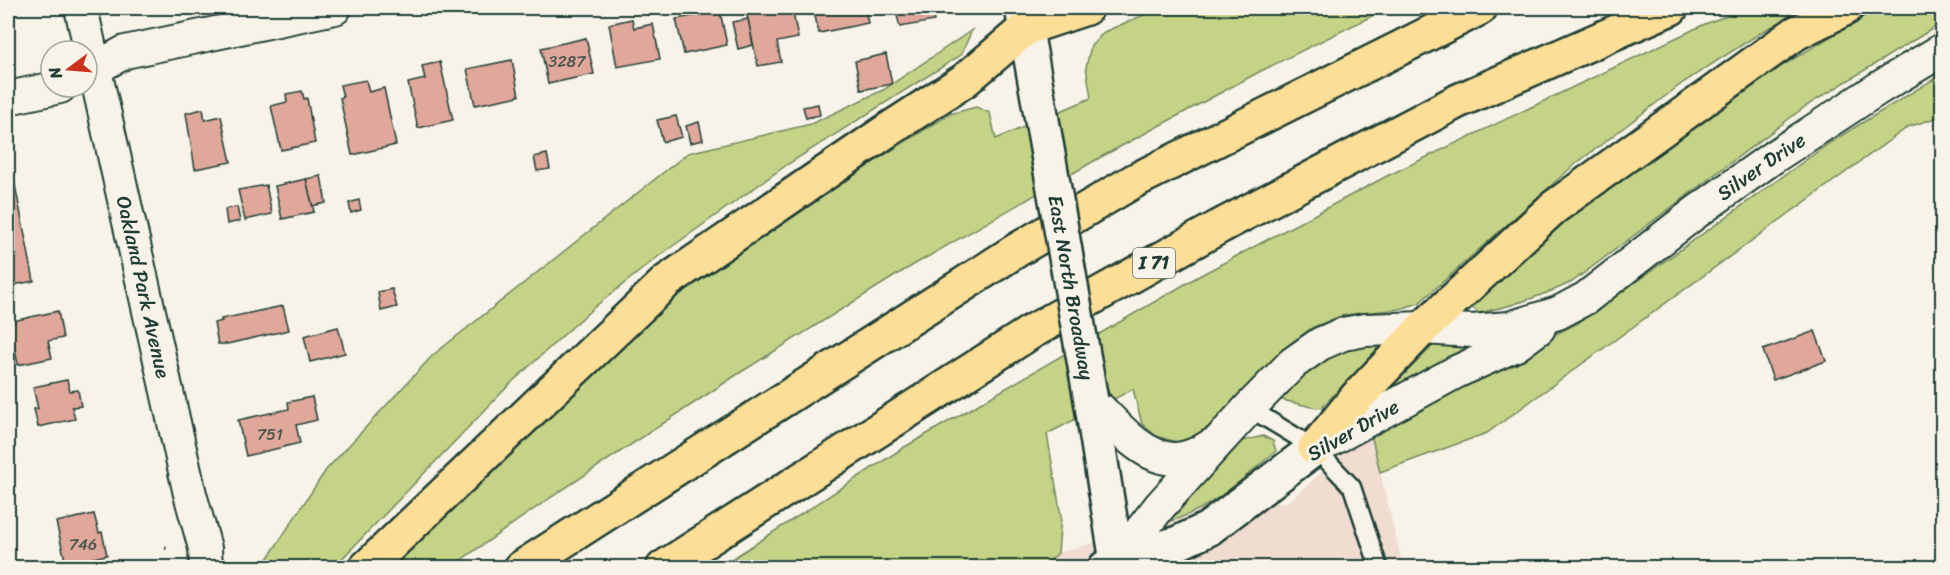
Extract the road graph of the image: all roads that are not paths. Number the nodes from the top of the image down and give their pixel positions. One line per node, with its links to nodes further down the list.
1 (81, 8): 8 (street, Oakland Park Avenue)
2 (335, 8): 10 (street)
3 (1086, 8): 7 (highway)
4 (1480, 8): 23 (highway)
5 (1671, 8): 24 (highway, I 71)
6 (1846, 8): 15 (highway)
7 (1024, 18): 16 (main road, East North Broadway, bridge); 22 (highway)
8 (86, 39)
9 (1942, 50): 14 (street, Silver Drive)
10 (99, 67)
11 (39, 91): 12 (street)
12 (8, 98)
13 (98, 99): 21 (street, Oakland Park Avenue)
14 (1558, 313): 15 (street, Silver Drive); 19 (street, Silver Drive)
15 (1423, 328): 17 (street, Silver Drive); 19 (highway)
16 (1091, 400): 18 (street, Silver Drive); 20 (main road, East North Broadway)
17 (1249, 408): 18 (street, Silver Drive); 19 (lane)
18 (1223, 438): 20 (street, Silver Drive)
19 (1315, 448): 20 (main road, Silver Drive); 25 (lane)
20 (1113, 565)
21 (206, 567)
22 (366, 567)
23 (521, 567)
24 (663, 567)
25 (1379, 567)

